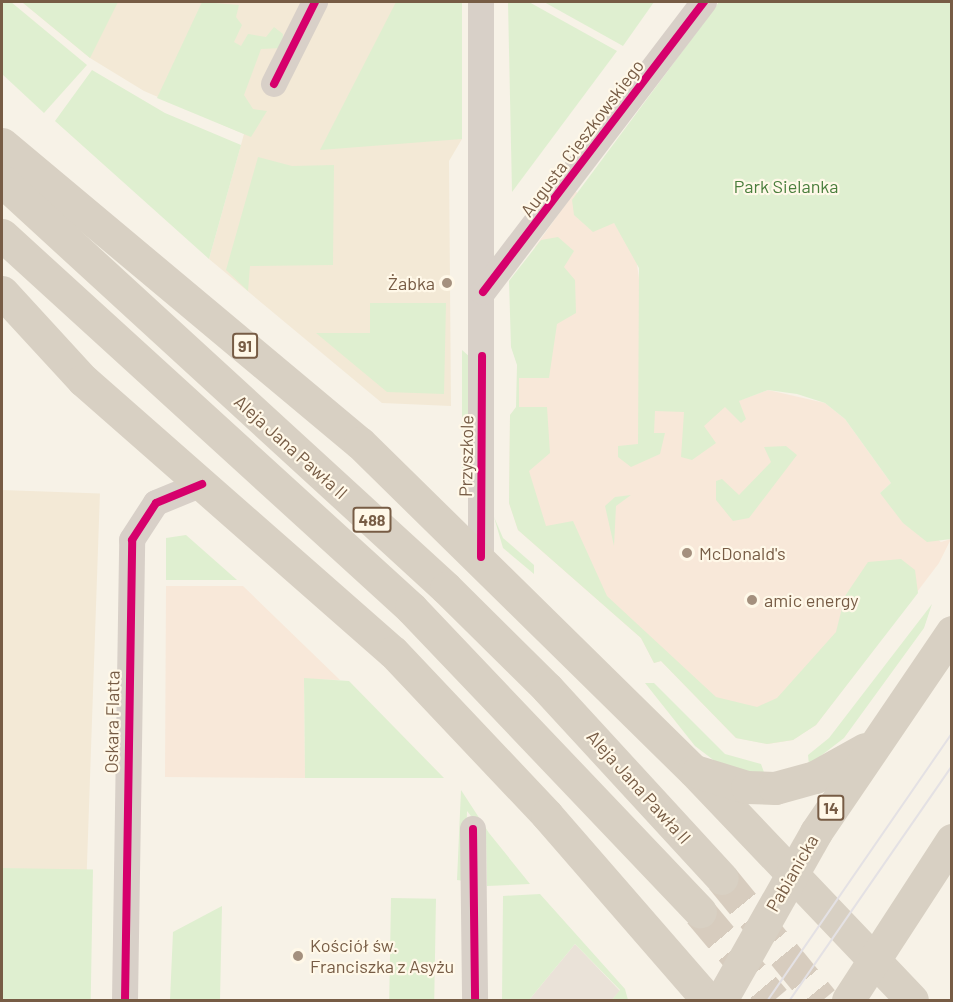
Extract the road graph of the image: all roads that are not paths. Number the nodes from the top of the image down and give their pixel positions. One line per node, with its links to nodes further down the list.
1 (315, 2): 4 (street)
2 (481, 2): 9 (street, Przyszkole)
3 (704, 2): 9 (street, Augusta Cieszkowskiego)
4 (274, 84)
5 (2, 144): 11 (main road, 91)
6 (2, 181): 18 (main road, Aleja Jana Pawła II / 488)
7 (2, 235): 19 (main road, Aleja Jana Pawła II / 488)
8 (2, 292): 10 (main road)
9 (483, 292): 11 (street, Przyszkole)
10 (202, 484): 21 (street, Oskara Flatta); 23 (main road)
11 (481, 557): 14 (main road)
12 (951, 632): 13 (main road, Pabianicka / 14)
13 (872, 744): 14 (main road); 17 (main road, Pabianicka / 14)
14 (694, 771): 17 (main road)
15 (473, 829): 22 (street)
16 (951, 840): 20 (main road)
17 (792, 873): 20 (main road); 24 (main road, Pabianicka / 14)
18 (722, 878)
19 (700, 912)
20 (874, 960): 25 (main road); 26 (main road)
21 (125, 1000)
22 (475, 1000)
23 (708, 1000)
24 (721, 1000)
25 (848, 1000)
26 (912, 1000)

